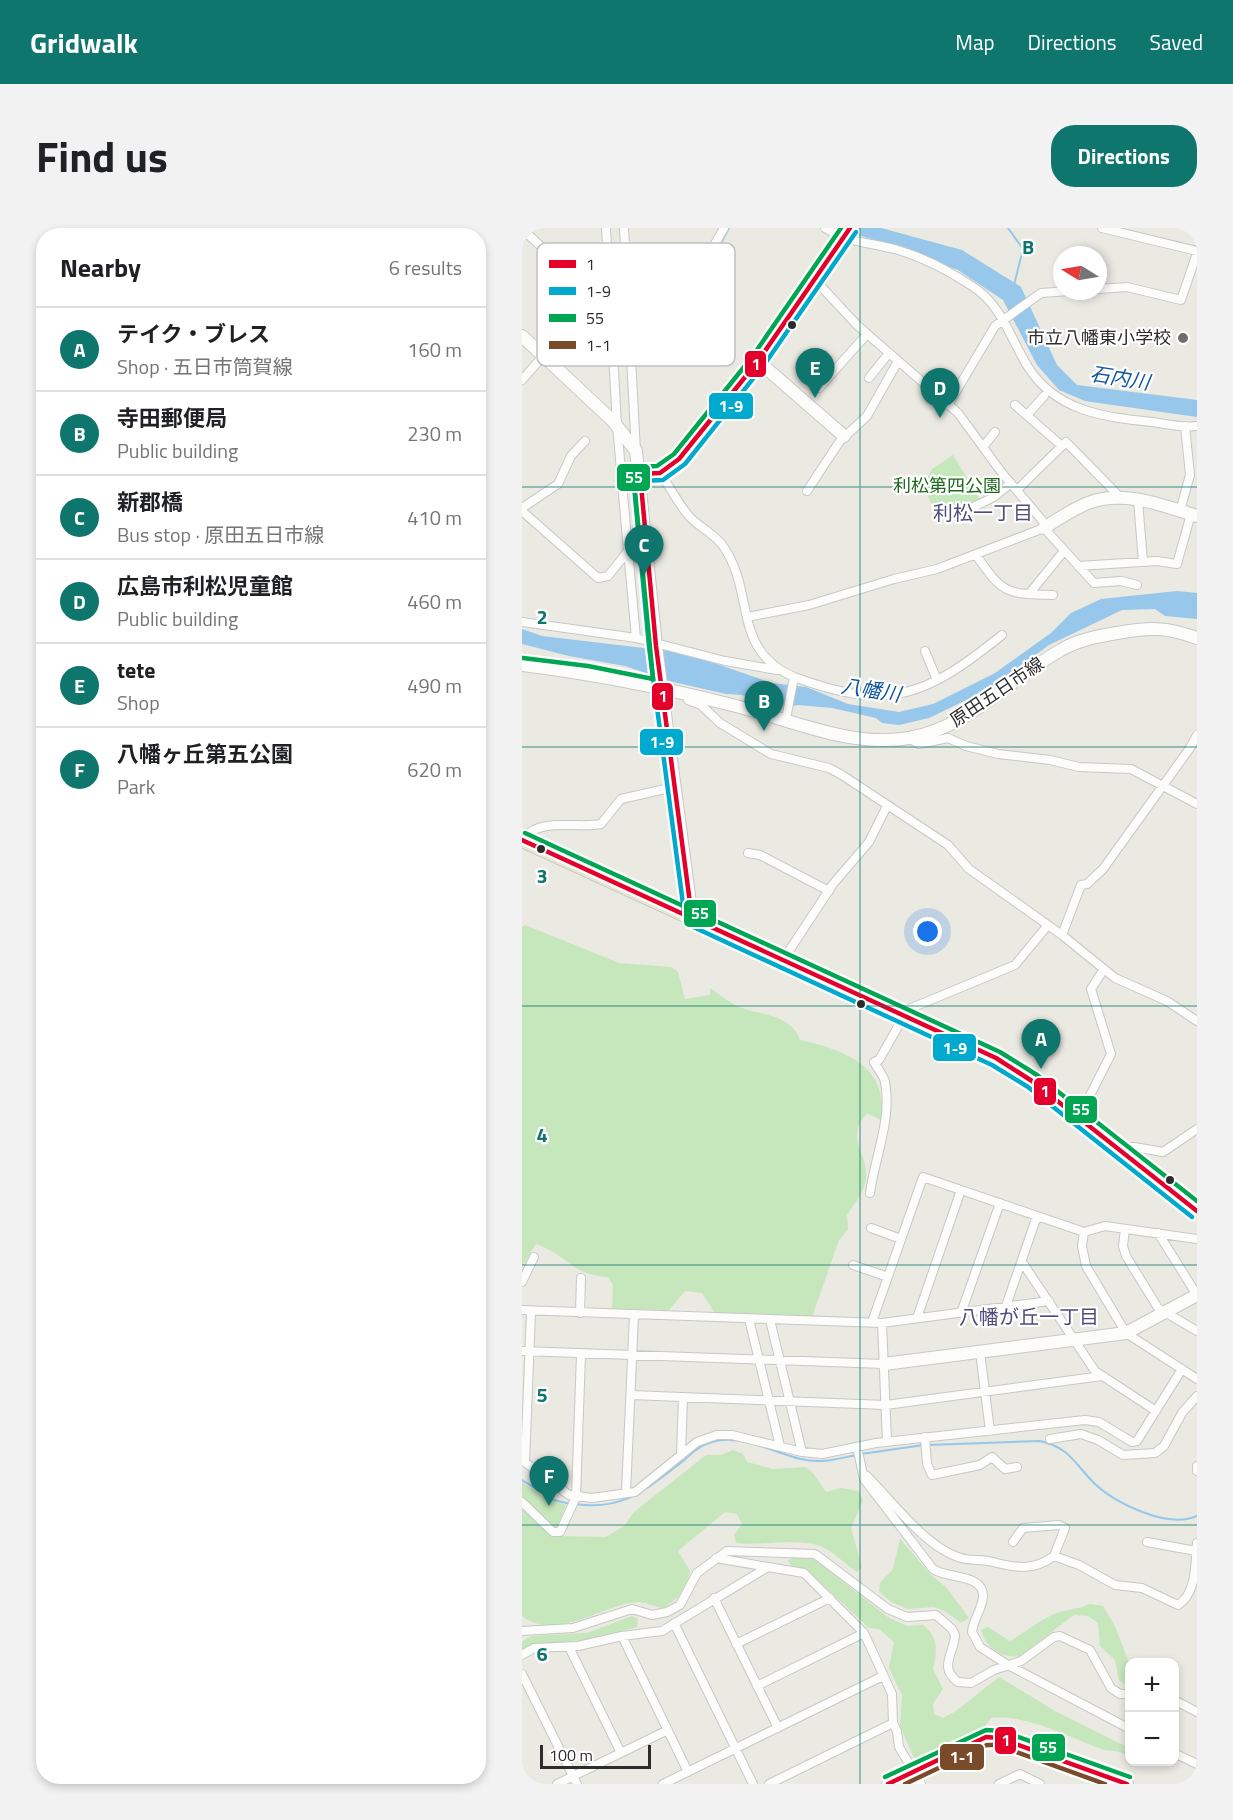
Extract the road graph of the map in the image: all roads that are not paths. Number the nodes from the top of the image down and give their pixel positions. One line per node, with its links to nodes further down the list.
1 (606, 228): 9 (street)
2 (624, 228): 10 (street)
3 (724, 228): 11 (street)
4 (825, 228): 7 (street)
5 (1102, 228): 12 (street)
6 (522, 229): 8 (street)
7 (846, 234): 13 (street); 14 (street)
8 (537, 243)
9 (607, 243)
10 (625, 243)
11 (715, 243)
12 (1197, 252): 14 (street)
13 (815, 280): 15 (street); 19 (street)
14 (1004, 317): 29 (street); 33 (street)
15 (867, 334): 18 (street); 27 (street)
16 (522, 336): 17 (street)
17 (537, 350)
18 (889, 353): 20 (street); 25 (street)
19 (758, 361): 36 (street); 41 (street)
20 (898, 361): 29 (street); 36 (street)
21 (537, 363): 26 (street)
22 (554, 366): 32 (street)
23 (614, 366): 32 (street)
24 (632, 366): 40 (street)
25 (869, 378)
26 (522, 380)
27 (819, 388)
28 (1044, 396): 31 (street)
29 (948, 405): 39 (street)
30 (1015, 405): 31 (street)
31 (1027, 415): 38 (street)
32 (617, 425): 40 (street); 53 (street)
33 (1185, 426): 34 (street); 43 (street)
34 (1197, 426)
35 (995, 432): 39 (street)
36 (844, 436): 45 (street)
37 (585, 441): 48 (street)
38 (1062, 446): 44 (street); 46 (street)
39 (983, 447): 44 (street)
40 (636, 451): 42 (street)
41 (660, 473): 42 (street); 61 (street)
42 (640, 474): 52 (street)
43 (1194, 474): 50 (street)
44 (1014, 486): 49 (street); 51 (street)
45 (807, 491)
46 (1120, 497): 47 (street); 51 (street)
47 (1138, 500): 50 (street); 56 (street)
48 (522, 510): 53 (street)
49 (963, 512)
50 (1190, 514): 56 (street)
51 (1046, 527): 54 (street); 55 (street)
52 (646, 549): 53 (street); 66 (street)
53 (628, 551): 64 (street)
54 (1064, 551): 57 (street); 59 (street)
55 (976, 555): 59 (street); 61 (street)
56 (1143, 562): 57 (street)
57 (1078, 566): 58 (street)
58 (1137, 585)
59 (1029, 594): 60 (street)
60 (1053, 595)
61 (747, 617): 69 (street)
62 (522, 622): 64 (street)
63 (1002, 635): 71 (street)
64 (636, 638): 66 (street)
65 (1197, 638): 75 (street, 原田五日市線)
66 (656, 644): 69 (street); 72 (street)
67 (925, 651): 71 (street)
68 (522, 665): 72 (street, 原田五日市線)
69 (777, 670): 70 (street)
70 (794, 678): 71 (street); 73 (street)
71 (937, 680)
72 (664, 688): 73 (street, 原田五日市線); 77 (street); 79 (street)
73 (786, 718): 75 (street, 原田五日市線)
74 (1197, 735): 76 (street)
75 (908, 738): 76 (street)
76 (1163, 785): 78 (street); 85 (street)
77 (674, 787): 80 (street); 83 (street)
78 (1197, 804)
79 (887, 806): 82 (street); 84 (street)
80 (522, 840): 83 (main road)
81 (748, 853): 82 (street)
82 (829, 891): 86 (street)
83 (692, 918): 86 (main road)
84 (1048, 925): 85 (street); 88 (street)
85 (1062, 935): 87 (street)
86 (784, 962): 88 (main road)
87 (1104, 969): 89 (street); 90 (street)
88 (904, 1016): 90 (main road); 94 (street)
89 (1197, 1021)
90 (1079, 1117): 92 (main road)
91 (1197, 1129): 92 (street)
92 (1118, 1147): 96 (main road)
93 (961, 1190): 95 (street); 102 (street); 118 (street)
94 (870, 1193)
95 (1000, 1203): 97 (street); 116 (street)
96 (1197, 1210)
97 (1037, 1216): 100 (street); 105 (street)
98 (871, 1228): 102 (street)
99 (1125, 1229): 100 (street); 101 (street); 114 (street)
100 (1084, 1232): 124 (street)
101 (1158, 1233): 103 (street); 110 (street)
102 (901, 1239): 107 (street)
103 (1197, 1239)
104 (534, 1257): 109 (street)
105 (1022, 1262): 111 (street); 112 (street)
106 (853, 1264): 107 (street)
107 (888, 1277): 121 (street)
108 (581, 1278): 115 (street)
109 (522, 1282)
110 (1197, 1295): 114 (street)
111 (1049, 1301): 112 (street); 125 (street)
112 (1006, 1306): 116 (street)
113 (526, 1311): 115 (street); 126 (street)
114 (1165, 1312): 123 (street); 124 (street)
115 (580, 1313): 117 (street)
116 (961, 1313): 118 (street)
117 (634, 1315): 119 (street); 129 (street)
118 (917, 1318): 122 (street)
119 (749, 1319): 120 (street); 130 (street)
120 (770, 1320): 121 (street); 131 (street)
121 (872, 1322): 122 (street)
122 (882, 1323): 132 (street)
123 (1197, 1331)
124 (1126, 1332): 125 (street); 133 (street)
125 (1072, 1339): 127 (street); 134 (street)
126 (526, 1351): 128 (street); 152 (street)
127 (980, 1352): 132 (street); 136 (street)
128 (581, 1354): 129 (street); 158 (street)
129 (632, 1355): 130 (street); 137 (street)
130 (759, 1359): 131 (street); 140 (street)
131 (780, 1360): 132 (street); 141 (street)
132 (884, 1364): 142 (street)
133 (1182, 1369): 135 (street); 143 (street)
134 (1102, 1376): 136 (street); 143 (street)
135 (1197, 1379)
136 (986, 1392): 142 (street); 144 (street)
137 (631, 1395): 139 (street); 157 (street)
138 (1196, 1396): 145 (street)
139 (683, 1397): 140 (street); 151 (street)
140 (770, 1400): 141 (street); 148 (street)
141 (789, 1400): 142 (street); 149 (street)
142 (886, 1405): 146 (street)
143 (1156, 1411): 144 (street)
144 (990, 1431): 147 (street)
145 (1050, 1439)
146 (887, 1442): 147 (street); 150 (street)
147 (926, 1442): 154 (street)
148 (780, 1446): 149 (street); 151 (street)
149 (802, 1452): 150 (street)
150 (858, 1452): 155 (street)
151 (681, 1455): 157 (street)
152 (523, 1461): 158 (street)
153 (1197, 1466): 156 (street)
154 (1017, 1467)
155 (863, 1471): 164 (street); 177 (street)
156 (1197, 1472)
157 (626, 1492): 158 (street)
158 (576, 1497): 159 (street)
159 (522, 1502)
160 (1013, 1542): 164 (street)
161 (1147, 1542): 163 (street)
162 (1197, 1543): 163 (street)
163 (1196, 1551): 167 (street)
164 (1054, 1556): 167 (street)
165 (716, 1558): 166 (street); 171 (street); 177 (street)
166 (768, 1567): 168 (street); 169 (street)
167 (1195, 1587)
168 (714, 1598): 170 (street); 174 (street)
169 (830, 1598): 172 (street); 174 (street)
170 (674, 1623): 173 (street); 188 (street)
171 (523, 1629)
172 (864, 1633): 179 (street); 180 (street)
173 (622, 1636): 175 (street); 187 (street)
174 (736, 1644): 180 (street)
175 (569, 1647): 176 (street); 189 (street)
176 (522, 1655)
177 (1008, 1665): 181 (street); 185 (street)
178 (522, 1674): 194 (street)
179 (883, 1676): 184 (street); 186 (street)
180 (757, 1686): 186 (street)
181 (1125, 1693)
182 (1179, 1703): 183 (street)
183 (1197, 1712)
184 (893, 1723): 192 (street); 198 (street)
185 (1125, 1726)
186 (778, 1728): 188 (street)
187 (668, 1730): 189 (street); 193 (street)
188 (736, 1748): 193 (street); 197 (street)
189 (621, 1752): 194 (street)
190 (1179, 1755): 191 (street)
191 (1197, 1764)
192 (915, 1771): 199 (street); 200 (street); 203 (street)
193 (688, 1772): 196 (street)
194 (575, 1780): 195 (street)
195 (557, 1784)
196 (663, 1784)
197 (753, 1784)
198 (769, 1784)
199 (888, 1784)
200 (921, 1784)
201 (999, 1784): 202 (street)
202 (1040, 1784)
203 (1127, 1784)

